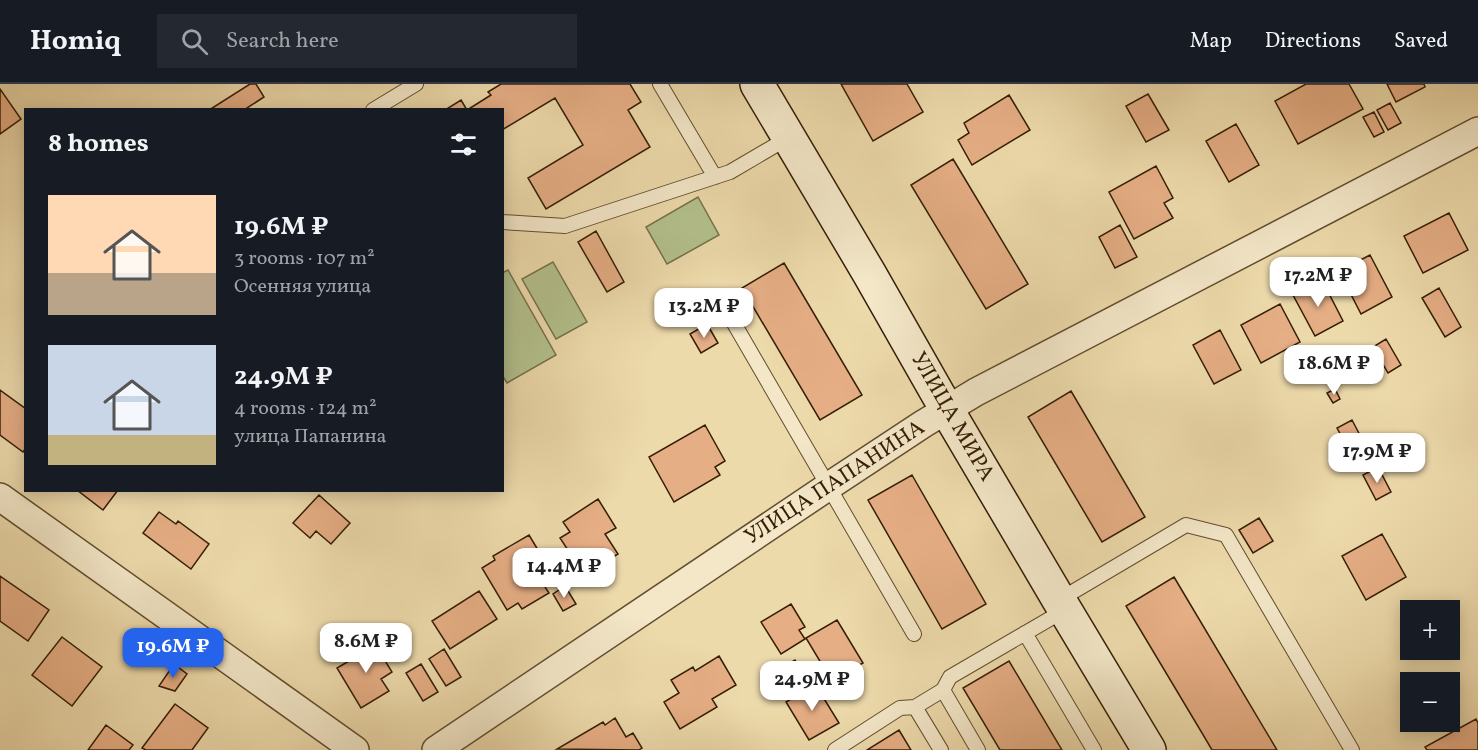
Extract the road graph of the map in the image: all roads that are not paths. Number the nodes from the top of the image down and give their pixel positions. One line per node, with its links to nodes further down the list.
1 (416, 84): 4 (lane)
2 (660, 84): 7 (lane)
3 (757, 84): 6 (street, УЛИЦА МИРА)
4 (376, 108)
5 (1478, 131): 10 (street, УЛИЦА ПАПАНИНА)
6 (788, 138): 7 (lane); 10 (street, УЛИЦА МИРА)
7 (715, 177): 8 (lane)
8 (504, 222)
9 (728, 313): 11 (lane)
10 (947, 410): 11 (street, УЛИЦА ПАПАНИНА); 13 (street, УЛИЦА МИРА)
11 (829, 486): 15 (lane); 19 (street, УЛИЦА ПАПАНИНА)
12 (0, 497): 18 (street)
13 (1062, 605): 14 (lane); 24 (street, УЛИЦА МИРА); 25 (lane)
14 (1025, 633): 16 (lane); 23 (lane)
15 (914, 634)
16 (943, 690): 17 (lane); 22 (lane)
17 (915, 707): 20 (lane); 21 (lane)
18 (356, 750)
19 (436, 750)
20 (835, 750)
21 (941, 750)
22 (978, 750)
23 (1094, 750)
24 (1149, 750)
25 (1352, 750)

